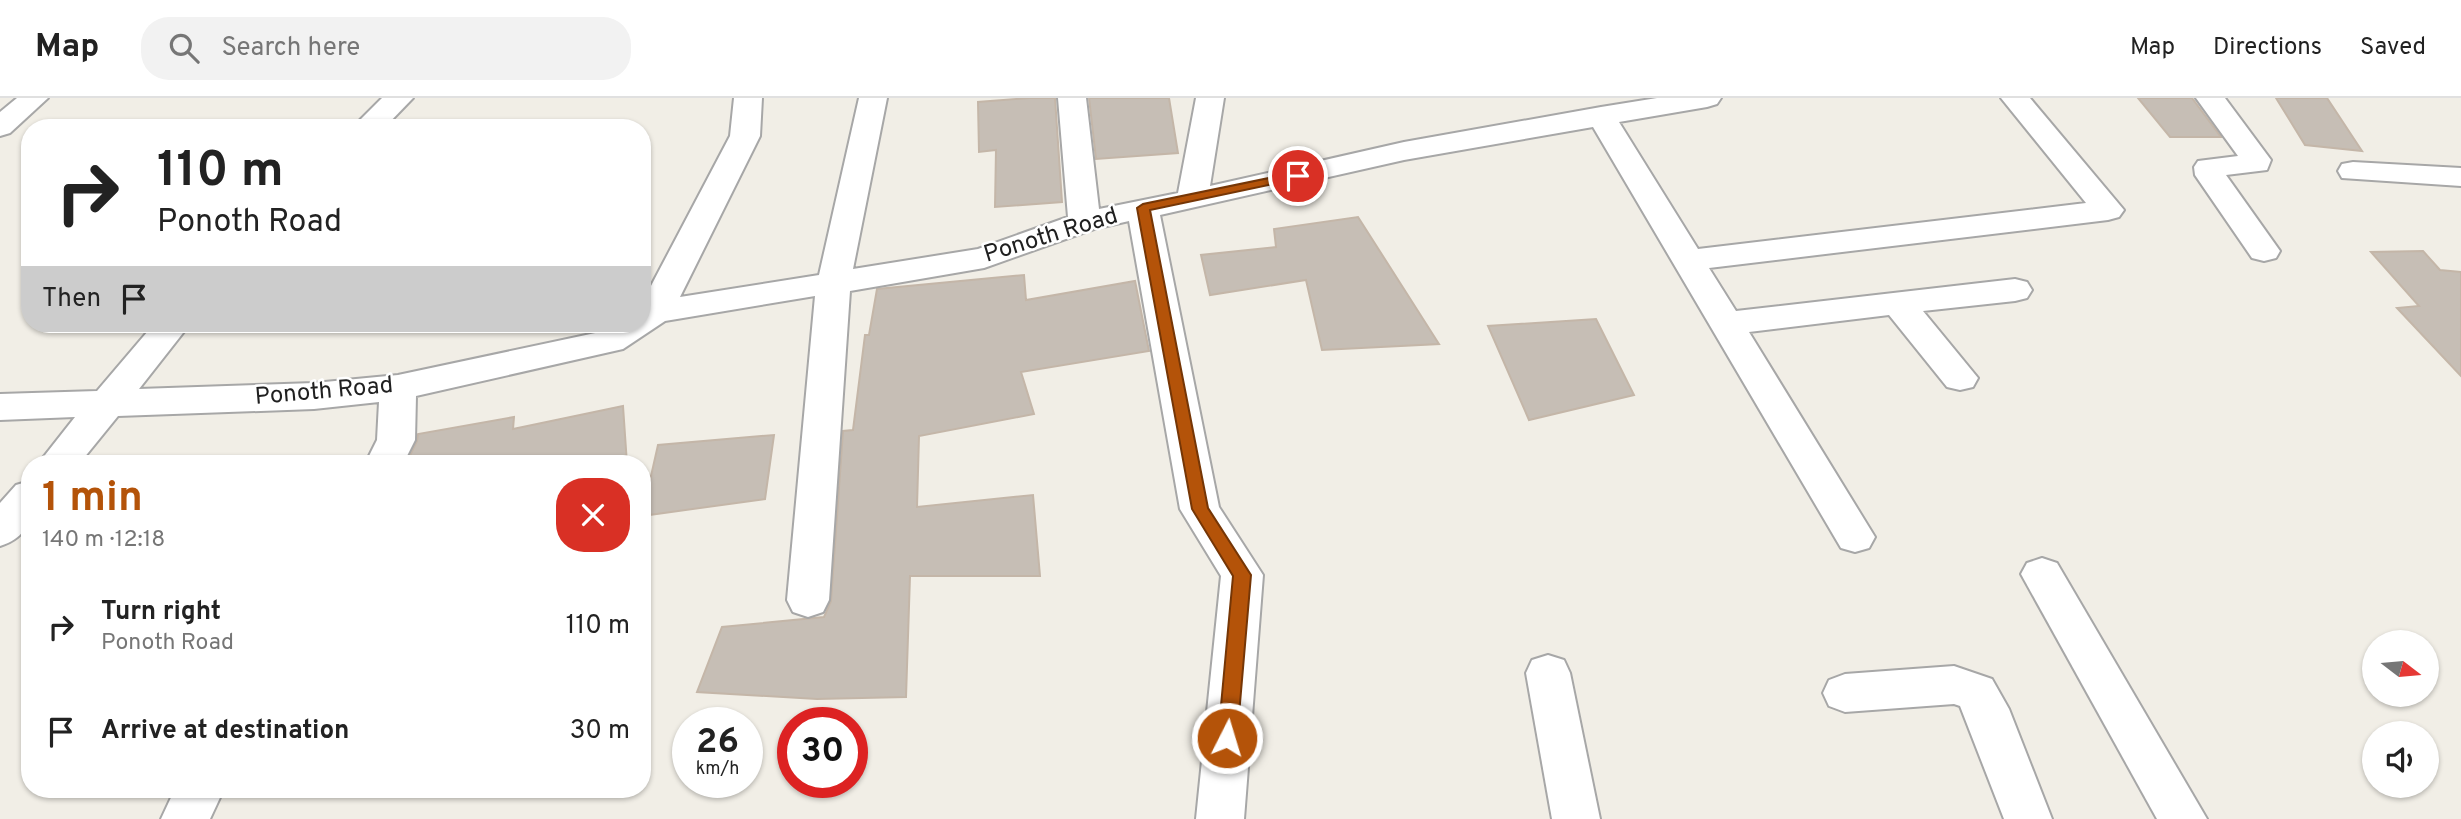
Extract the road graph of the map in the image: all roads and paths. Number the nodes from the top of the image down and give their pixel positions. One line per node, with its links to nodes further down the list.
1 (34, 98): 12 (street)
2 (399, 98): 11 (street)
3 (748, 98): 23 (street)
4 (873, 98): 20 (street)
5 (1072, 98): 17 (street)
6 (1210, 98): 15 (street)
7 (1707, 98): 10 (street, Ponoth Road)
8 (2015, 98): 19 (street)
9 (2210, 98): 18 (street)
10 (1601, 116): 15 (street, Ponoth Road); 19 (street)
11 (376, 119)
12 (0, 127)
13 (2353, 171): 14 (street)
14 (2461, 177)
15 (1192, 200): 16 (street, Ponoth Road)
16 (1143, 208): 17 (street, Ponoth Road); 43 (street)
17 (1084, 222): 20 (street, Ponoth Road)
18 (2264, 251)
19 (1688, 260): 25 (street)
20 (833, 285): 24 (street, Ponoth Road); 38 (street)
21 (2015, 290): 22 (street)
22 (1898, 304): 25 (street); 28 (street)
23 (651, 308)
24 (651, 318)
25 (1726, 323): 36 (street)
26 (166, 333): 30 (street)
27 (623, 333): 29 (street, Ponoth Road)
28 (1960, 378)
29 (398, 387): 30 (street, Ponoth Road); 33 (street)
30 (107, 404): 31 (street, Ponoth Road); 32 (street)
31 (0, 407)
32 (64, 455)
33 (388, 455)
34 (21, 506): 35 (street)
35 (0, 531)
36 (1855, 537)
37 (2042, 574): 46 (street)
38 (808, 600)
39 (1548, 673): 44 (street)
40 (1845, 693): 45 (street)
41 (196, 798): 42 (street)
42 (185, 819)
43 (1220, 819)
44 (1576, 819)
45 (2028, 819)
46 (2183, 819)

